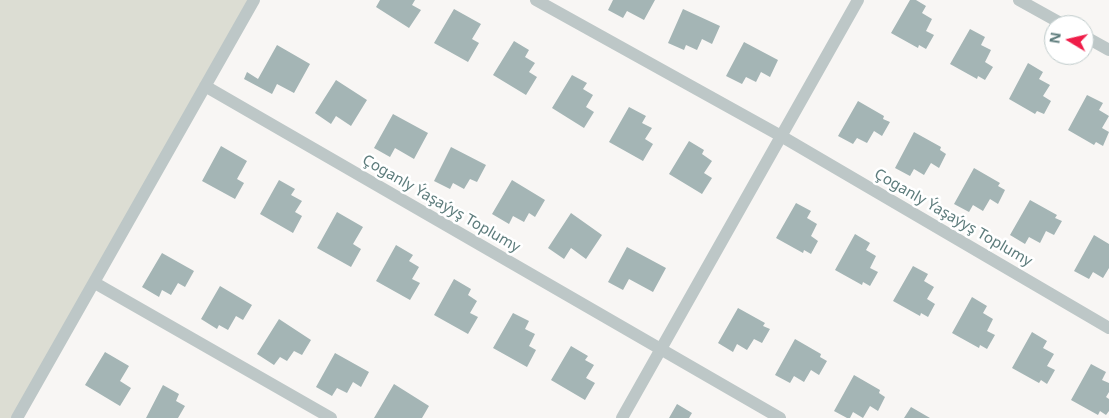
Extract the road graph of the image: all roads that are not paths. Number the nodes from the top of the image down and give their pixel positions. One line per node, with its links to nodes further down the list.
1 (254, 0): 8 (street)
2 (536, 0): 9 (street, Çoganly Ýaşaýyş Toplumy)
3 (858, 0): 9 (street)
4 (1019, 0): 5 (street)
5 (1046, 15)
6 (1094, 42): 7 (street)
7 (1109, 50)
8 (205, 86): 10 (street); 12 (street, Çoganly Ýaşaýyş Toplumy)
9 (781, 136): 11 (street, Çoganly Ýaşaýyş Toplumy); 12 (street)
10 (94, 283): 13 (street); 14 (street)
11 (1109, 328)
12 (661, 349): 15 (street); 16 (street, Çoganly Ýaşaýyş Toplumy)
13 (17, 418)
14 (331, 418)
15 (622, 418)
16 (780, 418)

